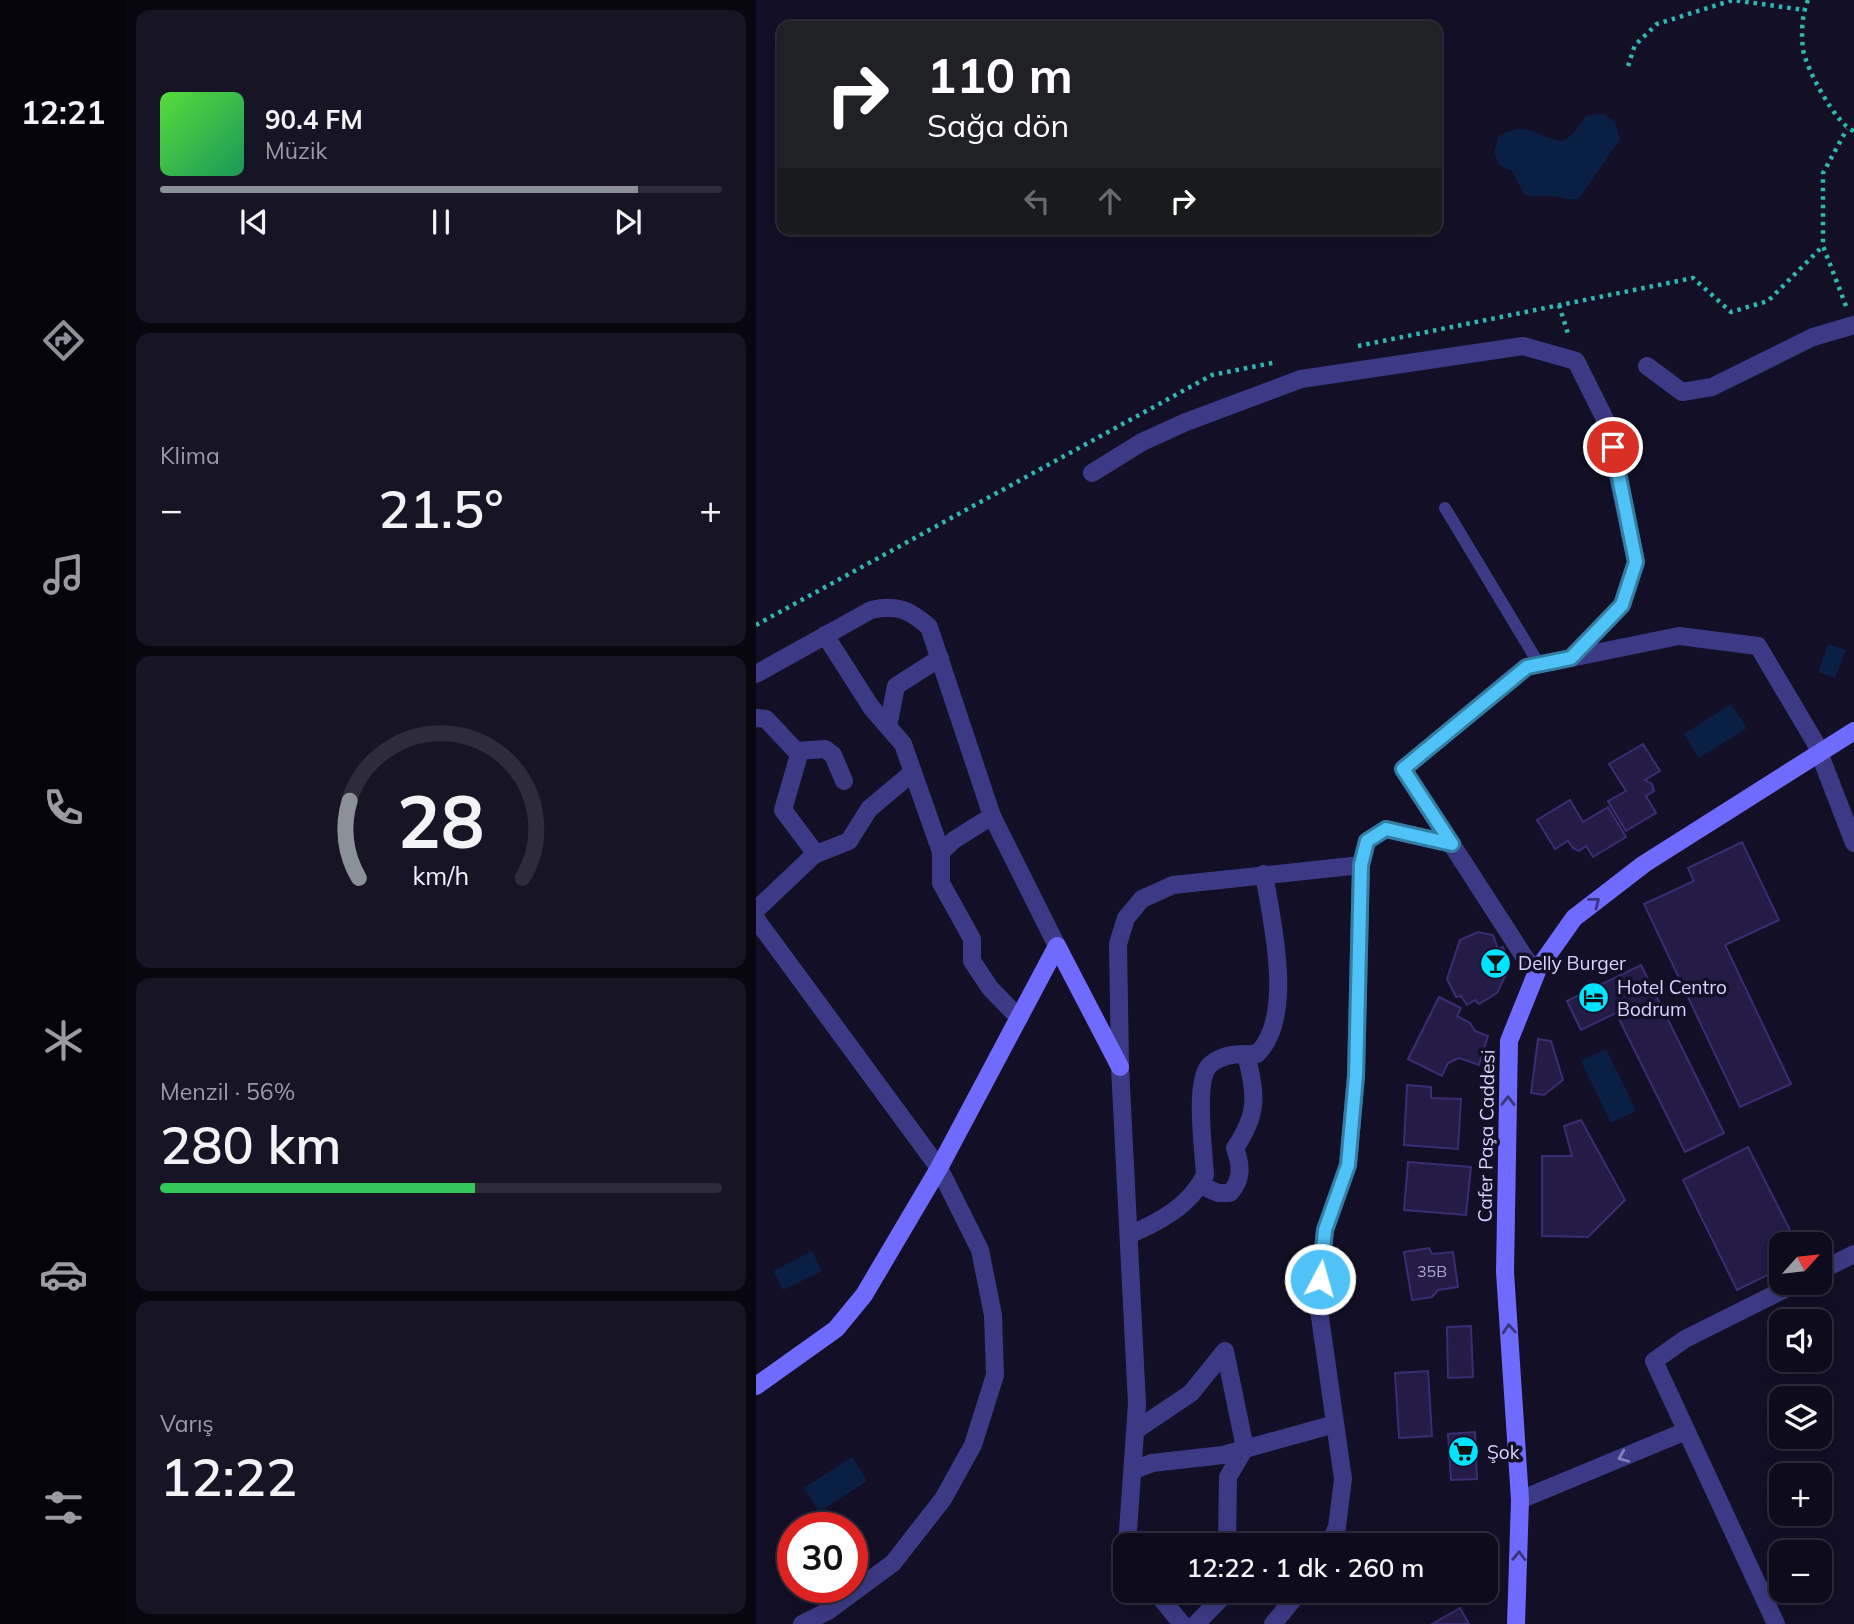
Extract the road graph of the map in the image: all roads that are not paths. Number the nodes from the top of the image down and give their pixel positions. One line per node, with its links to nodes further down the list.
1 (1851, 317): 2 (street)
2 (1647, 366)
3 (1092, 473): 7 (street)
4 (1445, 508): 8 (lane)
5 (824, 635): 6 (street); 9 (street); 11 (street)
6 (940, 658): 11 (street); 17 (street)
7 (1571, 658): 8 (street); 14 (street)
8 (1539, 664): 19 (street)
9 (756, 674)
10 (756, 718): 13 (street)
11 (888, 727): 15 (street)
12 (1854, 731): 14 (main road, Cafer Paşa Caddesi)
13 (800, 751): 16 (street); 21 (street)
14 (1819, 751): 18 (street); 27 (main road, Cafer Paşa Caddesi, one-way to 14)
15 (913, 772): 20 (street); 21 (street)
16 (844, 781)
17 (992, 816): 20 (street); 26 (street)
18 (1854, 843)
19 (1452, 844): 22 (street); 27 (street)
20 (941, 852): 28 (street)
21 (816, 854): 24 (street)
22 (1361, 865): 23 (street); 38 (street)
23 (1264, 874): 29 (street); 30 (street)
24 (756, 911)
25 (756, 919): 31 (street)
26 (1057, 946): 28 (main road); 30 (main road)
27 (1538, 969): 43 (main road, Cafer Paşa Caddesi, one-way to 27)
28 (1019, 1018): 31 (main road)
29 (1246, 1054): 32 (street); 32 (street)
30 (1120, 1067): 33 (street)
31 (939, 1168): 37 (main road); 50 (street)
32 (1200, 1185): 33 (street)
33 (1129, 1235): 39 (street)
34 (1854, 1254): 35 (street)
35 (1832, 1265)
36 (1773, 1295): 40 (street)
37 (756, 1385)
38 (1335, 1424): 41 (street); 46 (street)
39 (1136, 1430): 41 (street); 42 (street)
40 (1686, 1431): 43 (street, one-way to 43); 57 (street)
41 (1245, 1448): 42 (street); 45 (street)
42 (1134, 1470): 44 (street)
43 (1520, 1500): 56 (main road, Cafer Paşa Caddesi, one-way to 43)
44 (1128, 1533)
45 (1227, 1533)
46 (1334, 1533)
47 (1165, 1603): 53 (street)
48 (1216, 1603): 54 (street)
49 (1290, 1603): 55 (street)
50 (832, 1608): 51 (street); 52 (street)
51 (802, 1624)
52 (841, 1624)
53 (1182, 1624)
54 (1196, 1624)
55 (1273, 1624)
56 (1516, 1624)
57 (1776, 1624)

